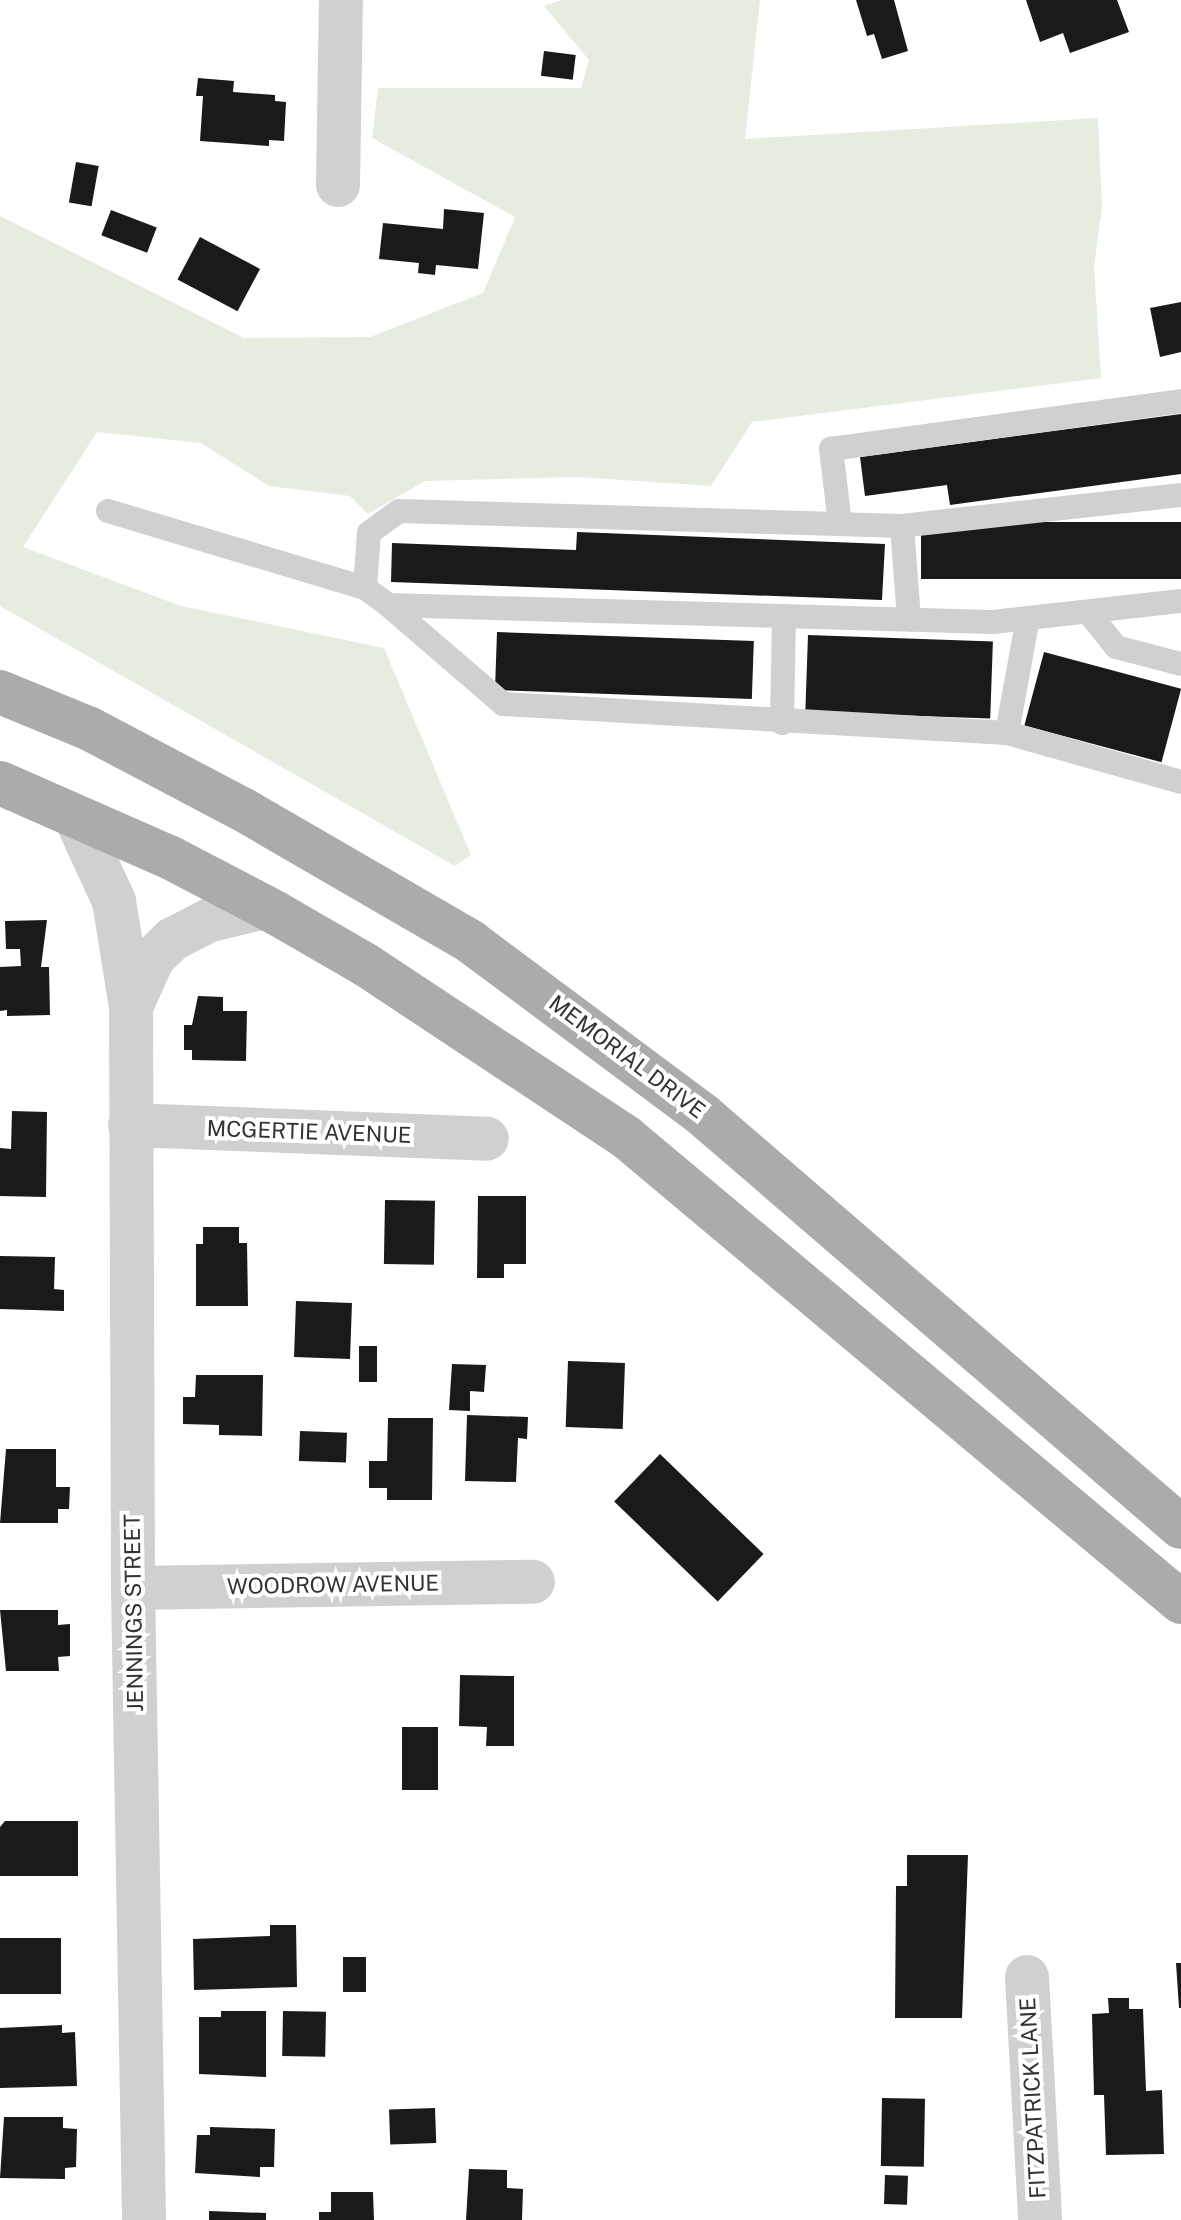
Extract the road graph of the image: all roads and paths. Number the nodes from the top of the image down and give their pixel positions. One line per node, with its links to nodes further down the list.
1 (341, 0): 2 (street)
2 (338, 185)
3 (1181, 401): 6 (lane)
4 (1181, 495): 7 (lane)
5 (108, 511): 8 (lane)
6 (840, 524): 7 (lane); 8 (lane)
7 (902, 526): 14 (lane)
8 (365, 588): 10 (lane)
9 (1181, 601): 11 (lane)
10 (388, 605): 12 (lane); 17 (lane)
11 (1088, 612): 13 (lane); 15 (lane)
12 (784, 616): 14 (lane); 17 (lane)
13 (1028, 618): 14 (lane); 18 (lane)
14 (909, 620)
15 (1181, 664)
16 (0, 692): 26 (main road, MEMORIAL DRIVE)
17 (782, 723): 18 (lane)
18 (1007, 733): 19 (lane)
19 (1181, 782)
20 (0, 783): 21 (main road)
21 (75, 816): 22 (main road); 23 (street, JENNINGS STREET)
22 (265, 907): 23 (street, JENNINGS STREET); 29 (main road)
23 (131, 1007): 24 (street, JENNINGS STREET)
24 (130, 1125): 25 (street, MCGERTIE AVENUE); 28 (street, JENNINGS STREET)
25 (487, 1139)
26 (1181, 1527)
27 (533, 1582): 28 (street, WOODROW AVENUE)
28 (133, 1588): 31 (street, JENNINGS STREET)
29 (1181, 1602)
30 (1027, 1977): 32 (street, FITZPATRICK LANE)
31 (144, 2220)
32 (1040, 2220)

